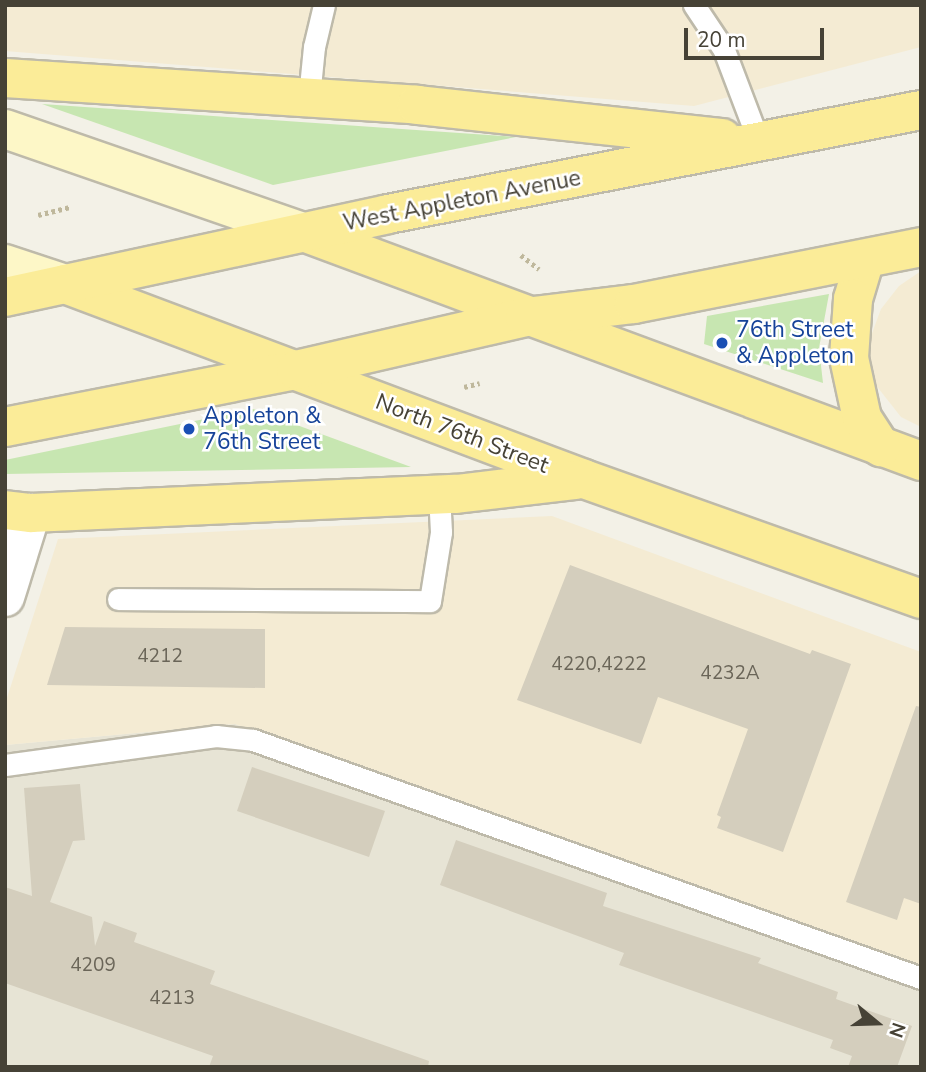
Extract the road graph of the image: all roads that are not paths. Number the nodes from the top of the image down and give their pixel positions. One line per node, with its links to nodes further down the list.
1 (324, 5): 4 (lane)
2 (694, 5): 7 (lane)
3 (5, 78): 4 (main road)
4 (309, 97): 7 (main road)
5 (921, 110): 7 (main road, West Appleton Avenue)
6 (5, 129): 8 (main road)
7 (759, 142): 8 (main road, West Appleton Avenue)
8 (306, 233): 12 (main road, West Appleton Avenue); 14 (main road)
9 (921, 247): 10 (main road)
10 (865, 259): 14 (main road); 17 (main road)
11 (5, 264): 12 (main road, North 76th Street)
12 (65, 284): 13 (main road, West Appleton Avenue); 15 (main road, North 76th Street)
13 (5, 297)
14 (525, 317): 15 (main road); 17 (main road)
15 (296, 370): 16 (main road); 19 (main road, North 76th Street)
16 (5, 427)
17 (881, 447): 18 (main road)
18 (921, 461)
19 (584, 480): 20 (main road); 23 (main road, North 76th Street)
20 (439, 495): 21 (main road); 24 (lane)
21 (18, 511): 22 (street)
22 (5, 597)
23 (921, 598)
24 (118, 599)
25 (5, 765): 26 (lane)
26 (921, 978)

